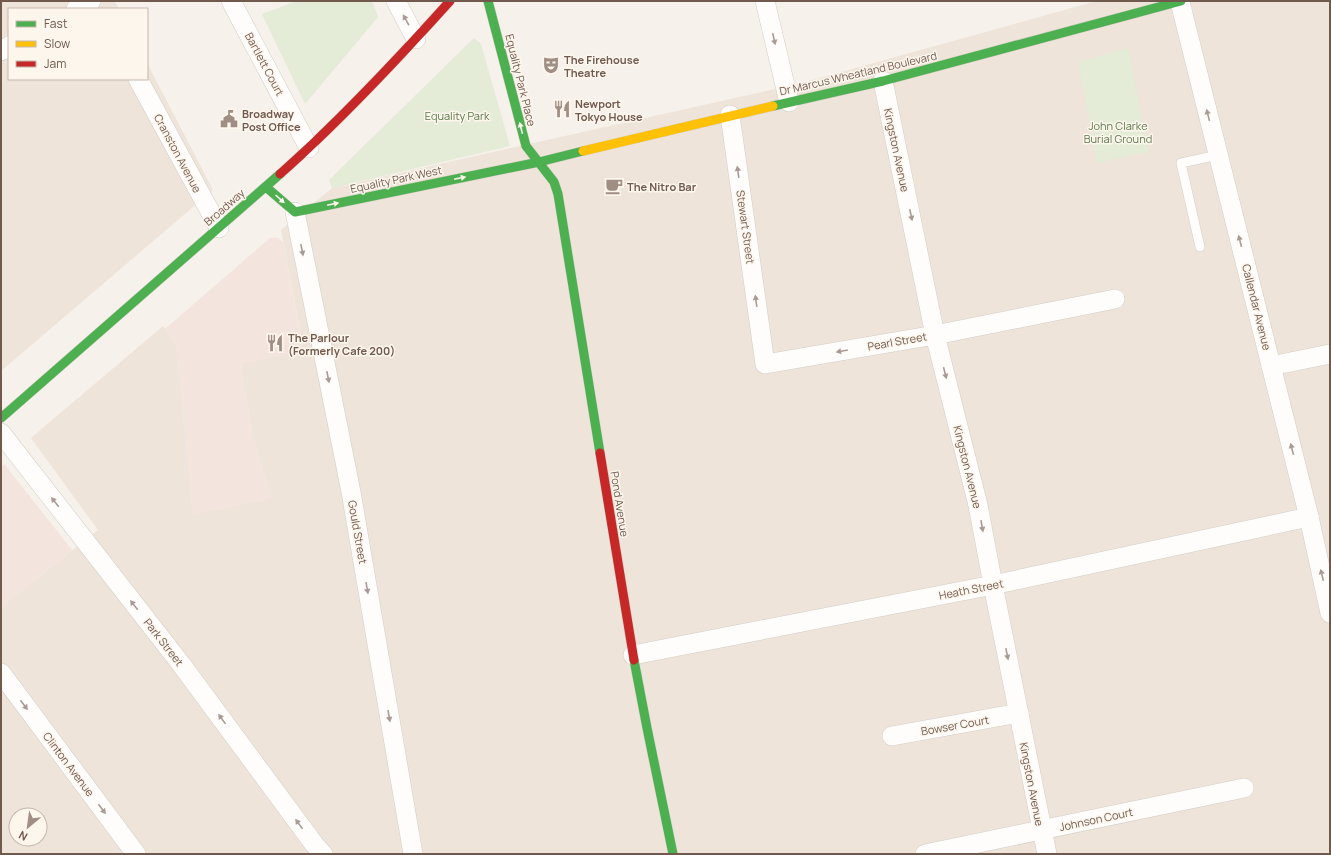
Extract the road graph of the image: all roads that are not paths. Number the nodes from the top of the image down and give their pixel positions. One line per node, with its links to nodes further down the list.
1 (91, 1): 9 (street)
2 (231, 1): 15 (street, Bartlett Court)
3 (396, 1): 10 (street, one-way to 3)
4 (450, 1): 10 (street, Broadway)
5 (488, 1): 17 (street, Equality Park Place, one-way to 5)
6 (765, 1): 13 (street, one-way to 13)
7 (1180, 1): 8 (street, Dr Marcus Wheatland Boulevard); 16 (street, Callendar Avenue, one-way to 7)
8 (1143, 6): 12 (street, Dr Marcus Wheatland Boulevard)
9 (78, 8)
10 (416, 39): 15 (street, Broadway)
11 (139, 80): 20 (street, Cranston Avenue)
12 (883, 80): 13 (street, Dr Marcus Wheatland Boulevard); 23 (street, Kingston Avenue, one-way to 23)
13 (789, 102): 14 (street, Dr Marcus Wheatland Boulevard)
14 (730, 115): 17 (street, Dr Marcus Wheatland Boulevard); 24 (street, Stewart Street, one-way to 14)
15 (309, 148): 18 (street, Broadway)
16 (1218, 155): 21 (lane); 26 (street, Callendar Avenue, one-way to 16)
17 (539, 162): 19 (street, Equality Park West, one-way to 17); 32 (street, Pond Avenue)
18 (266, 187): 19 (street, one-way to 19); 20 (street, Broadway)
19 (295, 212): 40 (street, Gould Street, one-way to 40)
20 (219, 228): 27 (street, Broadway)
21 (1200, 247)
22 (1115, 299): 23 (street, Pearl Street)
23 (936, 335): 24 (street, Pearl Street, one-way to 24); 30 (street, Kingston Avenue, one-way to 30)
24 (761, 340)
25 (1330, 354): 26 (street)
26 (1272, 366): 29 (street, Callendar Avenue, one-way to 26)
27 (1, 418)
28 (1, 433): 39 (street, Park Street, one-way to 28)
29 (1309, 517): 30 (street, Heath Street); 31 (street, Callendar Avenue, one-way to 29)
30 (993, 585): 32 (street, Heath Street); 34 (street, Kingston Avenue, one-way to 34)
31 (1330, 613)
32 (633, 655): 41 (street, Pond Avenue)
33 (1, 674): 38 (street, Clinton Avenue, one-way to 38)
34 (1019, 714): 35 (street, Bowser Court); 37 (street, Kingston Avenue)
35 (892, 736)
36 (1244, 788): 37 (street, Johnson Court)
37 (1042, 830): 42 (street, Johnson Court); 43 (street, Kingston Avenue)
38 (136, 854)
39 (323, 854)
40 (413, 854)
41 (673, 854)
42 (925, 854)
43 (1047, 854)

